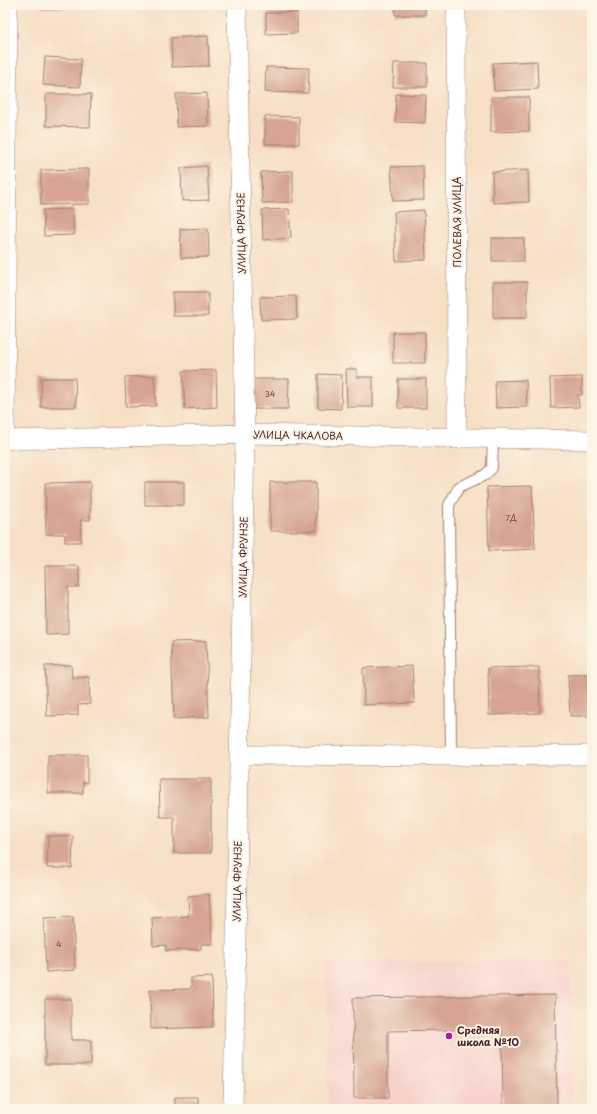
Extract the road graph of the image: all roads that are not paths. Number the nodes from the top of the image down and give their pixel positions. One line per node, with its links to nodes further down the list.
1 (8, 5): 4 (street)
2 (236, 5): 5 (street, УЛИЦА ФРУНЗЕ)
3 (456, 5): 6 (street, ПОЛЕВАЯ УЛИЦА)
4 (5, 427)
5 (245, 434): 6 (street, УЛИЦА ЧКАЛОВА); 8 (street, УЛИЦА ЧКАЛОВА); 10 (street, УЛИЦА ФРУНЗЕ)
6 (457, 439): 7 (street, УЛИЦА ЧКАЛОВА)
7 (492, 439): 9 (street, УЛИЦА ЧКАЛОВА); 12 (lane)
8 (5, 440)
9 (592, 440)
10 (239, 755): 12 (street); 13 (street, УЛИЦА ФРУНЗЕ)
11 (592, 755): 12 (street)
12 (451, 756)
13 (233, 1109)

